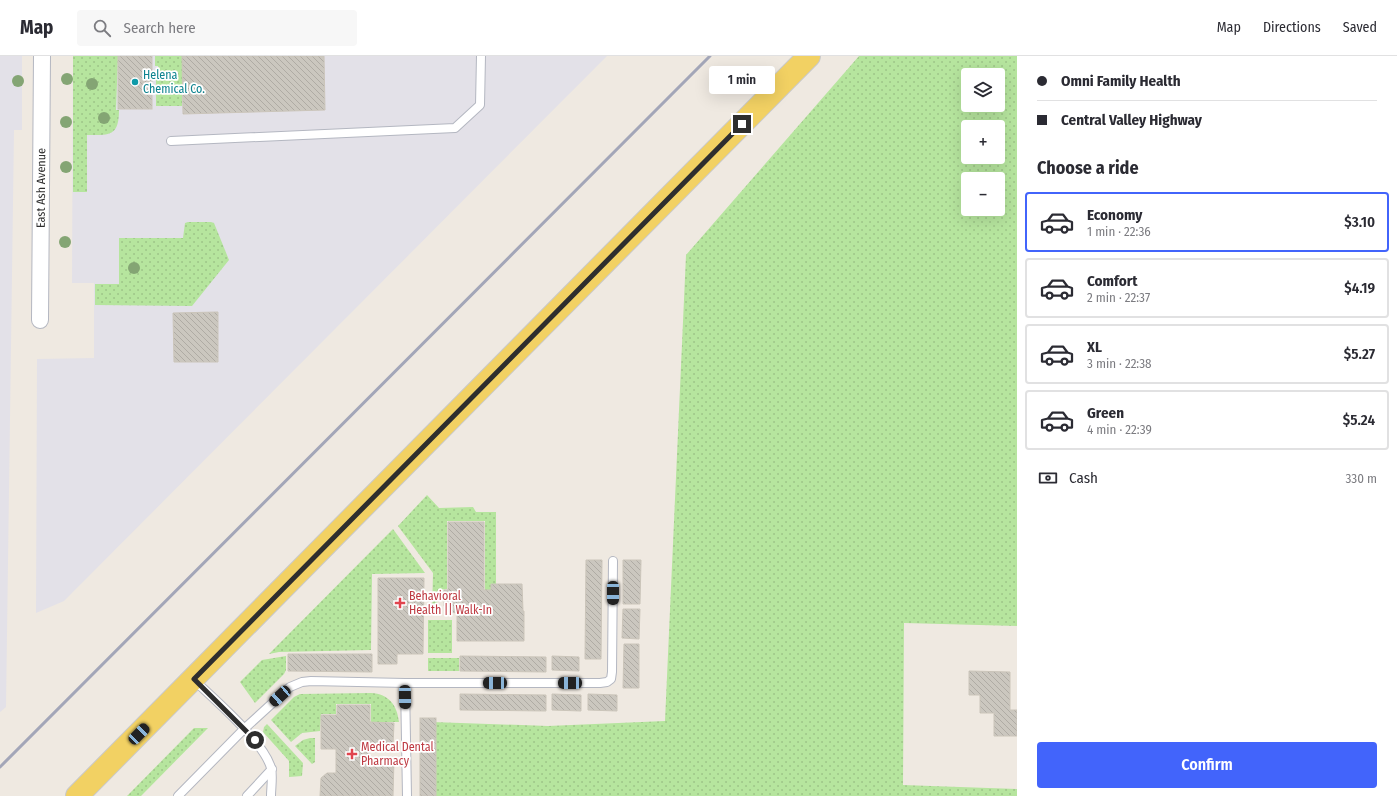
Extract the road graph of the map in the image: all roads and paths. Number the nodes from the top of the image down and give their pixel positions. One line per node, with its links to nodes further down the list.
1 (42, 56): 5 (street, East Ash Avenue)
2 (481, 56): 4 (lane)
3 (809, 56): 7 (main road)
4 (171, 141)
5 (40, 320)
6 (613, 561): 8 (lane)
7 (194, 679): 9 (lane); 11 (main road)
8 (405, 683): 9 (lane); 15 (lane)
9 (244, 729): 10 (lane); 12 (lane)
10 (272, 769): 13 (lane); 14 (lane)
11 (77, 796)
12 (178, 796)
13 (247, 796)
14 (271, 796)
15 (407, 796)

